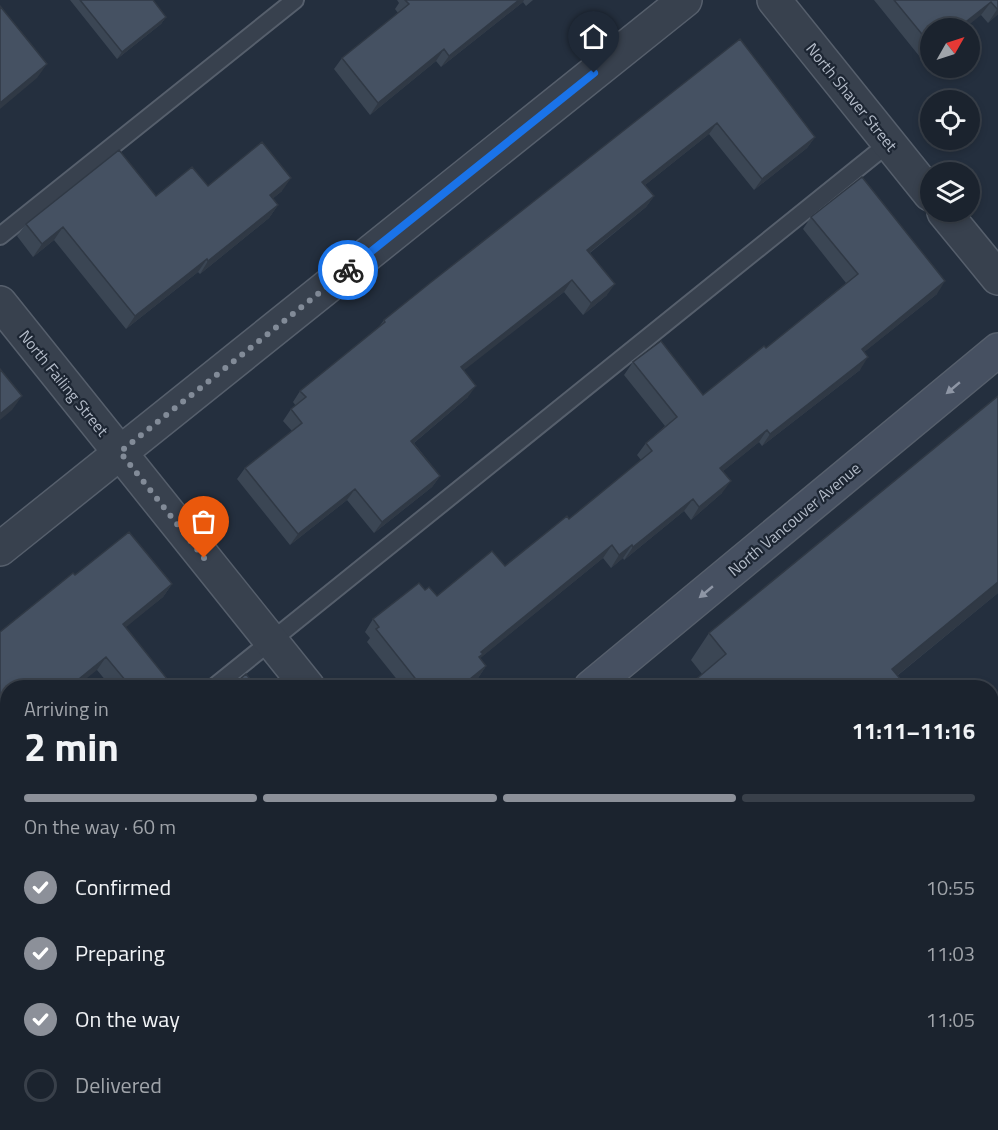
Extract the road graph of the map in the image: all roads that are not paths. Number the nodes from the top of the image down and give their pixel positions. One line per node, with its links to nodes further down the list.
1 (295, 0): 7 (lane)
2 (685, 0): 11 (street)
3 (774, 0): 4 (street, North Shaver Street)
4 (889, 143): 5 (street, North Shaver Street); 13 (lane)
5 (920, 182)
6 (952, 222): 8 (street)
7 (0, 236)
8 (998, 278)
9 (0, 303): 11 (street, North Failing Street)
10 (998, 350): 16 (main road, North Vancouver Avenue, one-way to 16)
11 (120, 452): 12 (street); 13 (street, North Failing Street)
12 (0, 549)
13 (271, 641): 14 (lane); 15 (street, North Failing Street)
14 (223, 680)
15 (302, 680)
16 (599, 680)

